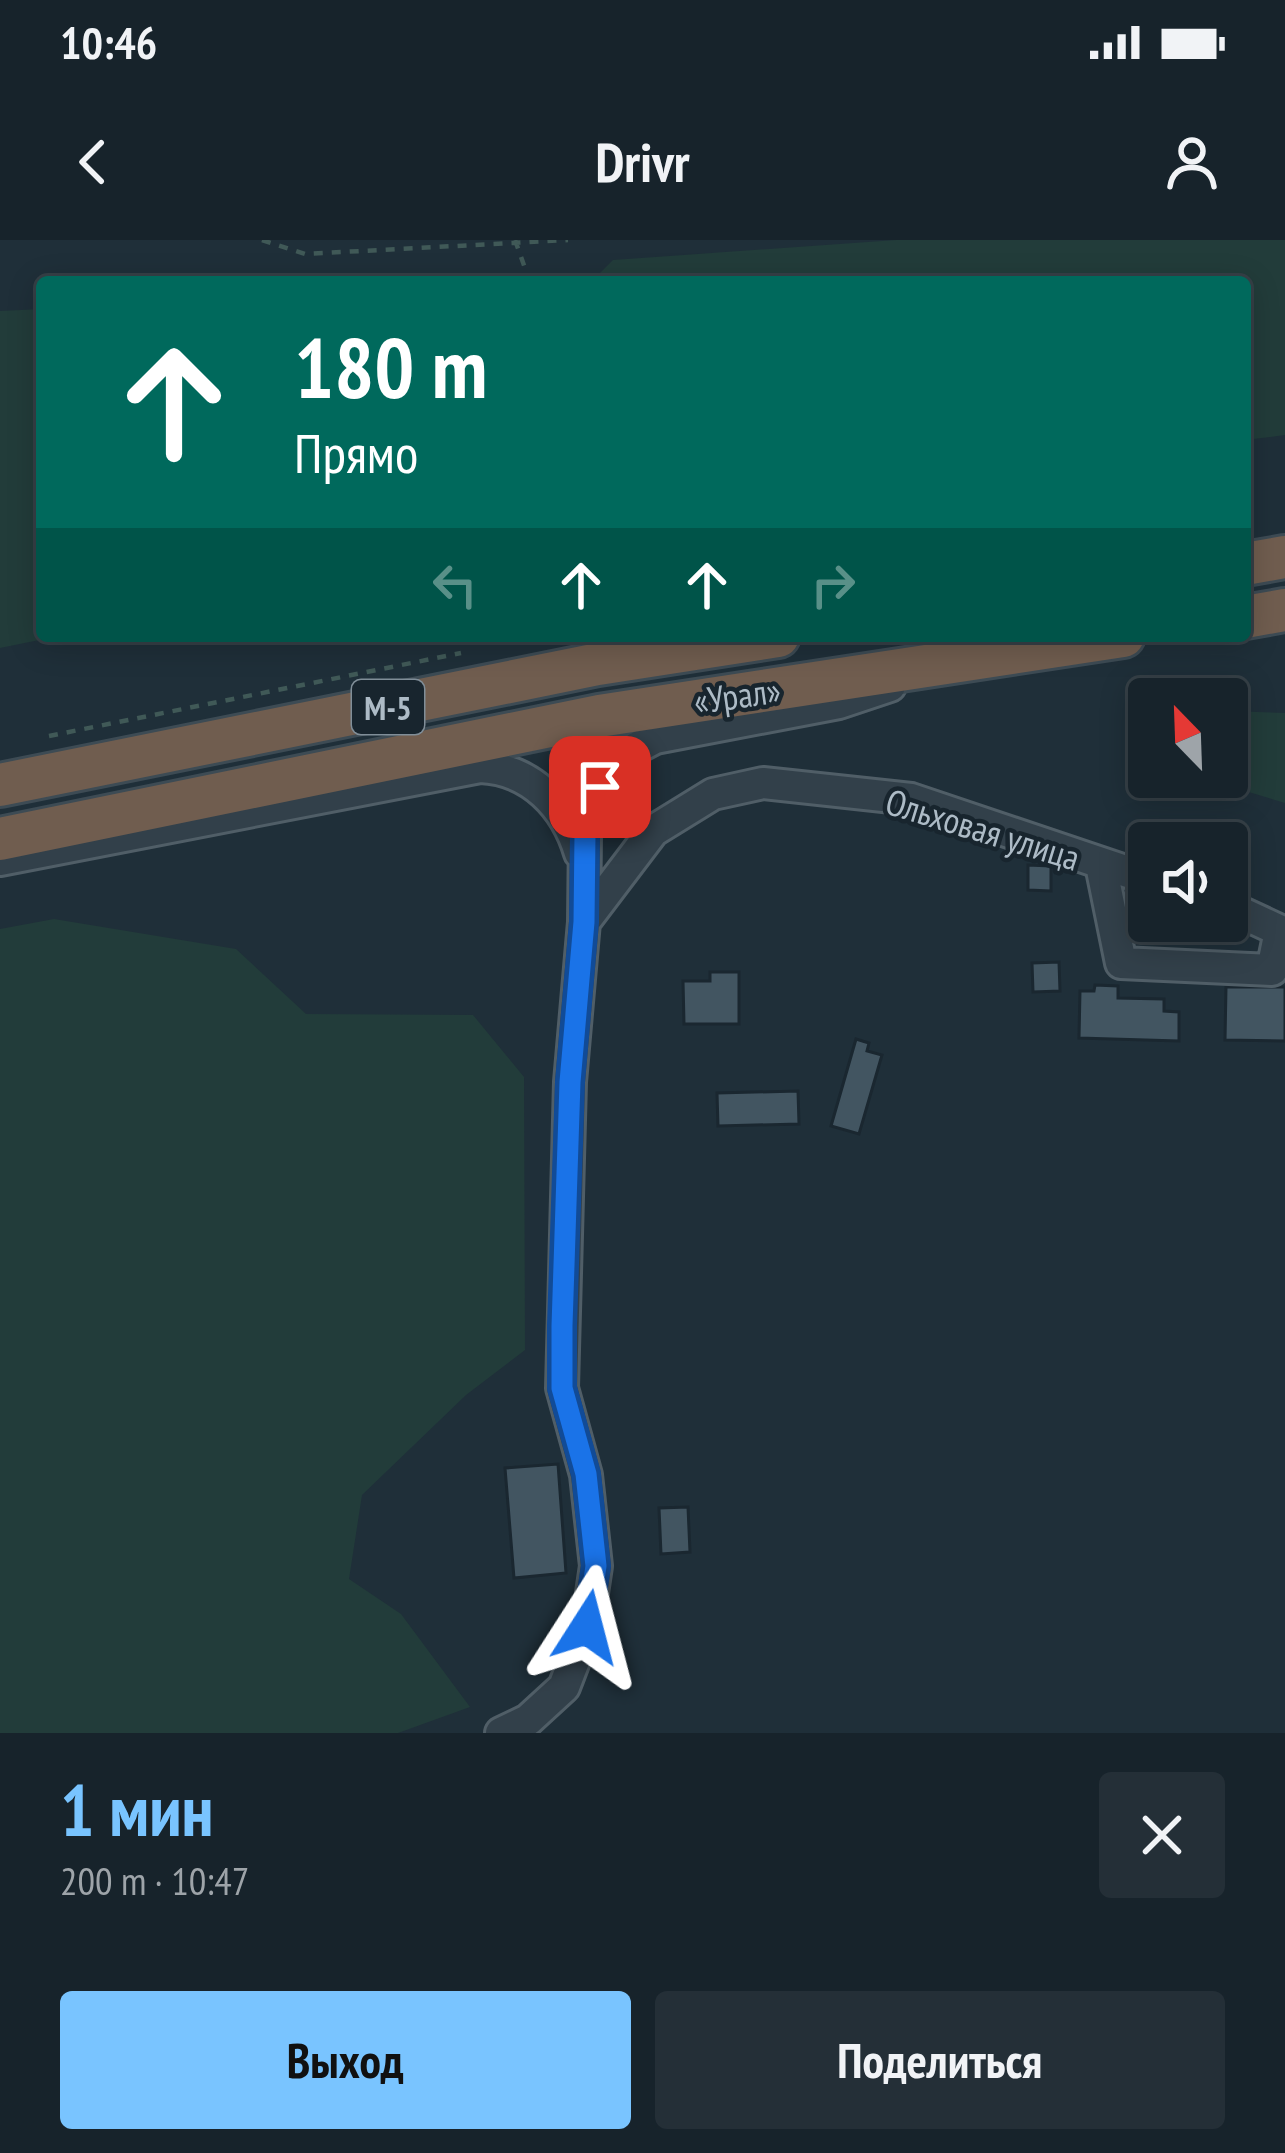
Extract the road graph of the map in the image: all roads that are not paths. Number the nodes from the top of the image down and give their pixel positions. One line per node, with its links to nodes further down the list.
1 (1285, 557): 2 (highway)
2 (1251, 562)
3 (1285, 610): 4 (highway)
4 (1251, 616)
5 (739, 642): 8 (highway, «Урал» / М-5)
6 (1085, 642): 7 (highway, «Урал» / М-5)
7 (932, 666): 9 (highway, «Урал» / М-5); 12 (street)
8 (0, 785)
9 (0, 839)
10 (0, 860): 12 (street)
11 (1101, 865): 13 (street, Ольховая улица); 15 (street, Ольховая улица); 16 (street)
12 (584, 871): 15 (street)
13 (1128, 872)
14 (1248, 916): 16 (street)
15 (584, 922): 17 (street)
16 (1282, 932)
17 (501, 1733)

